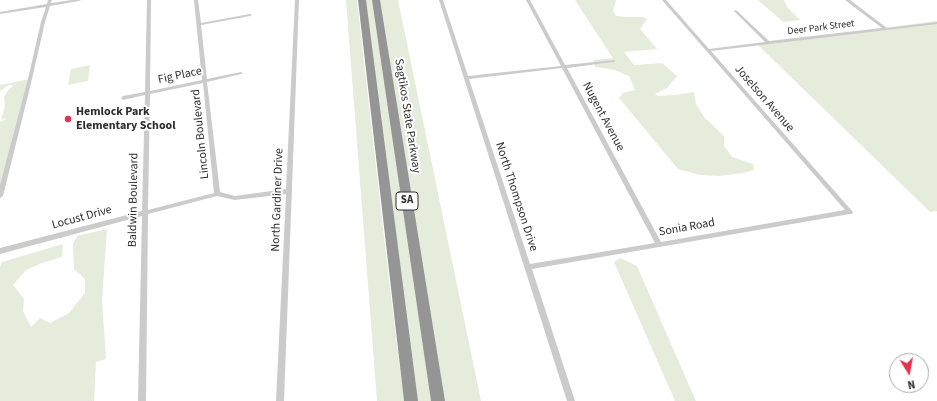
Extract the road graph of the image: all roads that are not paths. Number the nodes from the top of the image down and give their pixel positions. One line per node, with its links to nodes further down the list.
1 (78, 0): 11 (street)
2 (149, 0): 25 (street, Baldwin Boulevard)
3 (198, 0): 16 (street, Lincoln Boulevard)
4 (297, 0): 27 (street, North Gardiner Drive)
5 (362, 0): 37 (highway, SA)
6 (376, 0): 38 (highway, Sagtikos State Parkway / SA)
7 (441, 0): 23 (street, North Thompson Drive)
8 (528, 0): 21 (street, Nugent Avenue)
9 (664, 0): 19 (street, Joselson Avenue)
10 (847, 0): 17 (street)
11 (49, 2): 13 (street); 29 (street)
12 (736, 11): 18 (street)
13 (0, 13)
14 (250, 15): 16 (street)
15 (937, 23): 17 (street, Deer Park Street)
16 (200, 24): 24 (street, Lincoln Boulevard)
17 (886, 29): 18 (street, Deer Park Street)
18 (768, 43): 19 (street, Deer Park Street)
19 (708, 50): 30 (street, Joselson Avenue)
20 (613, 61): 21 (street)
21 (564, 67): 23 (street); 32 (street, Nugent Avenue)
22 (241, 73): 24 (street, Fig Place)
23 (466, 78): 34 (street, North Thompson Drive)
24 (206, 80): 25 (street, Fig Place); 28 (street, Lincoln Boulevard)
25 (146, 93): 26 (street, Fig Place); 31 (street, Baldwin Boulevard)
26 (123, 98)
27 (289, 191): 28 (street, Lincoln Boulevard); 36 (street, North Gardiner Drive)
28 (217, 194): 31 (street, Locust Drive)
29 (0, 196)
30 (850, 212): 32 (street, Sonia Road)
31 (144, 213): 33 (street, Locust Drive); 35 (street, Baldwin Boulevard)
32 (659, 244): 34 (street, Sonia Road)
33 (0, 251)
34 (527, 267): 39 (street, North Thompson Drive)
35 (142, 401)
36 (280, 401)
37 (411, 401)
38 (438, 401)
39 (571, 401)

